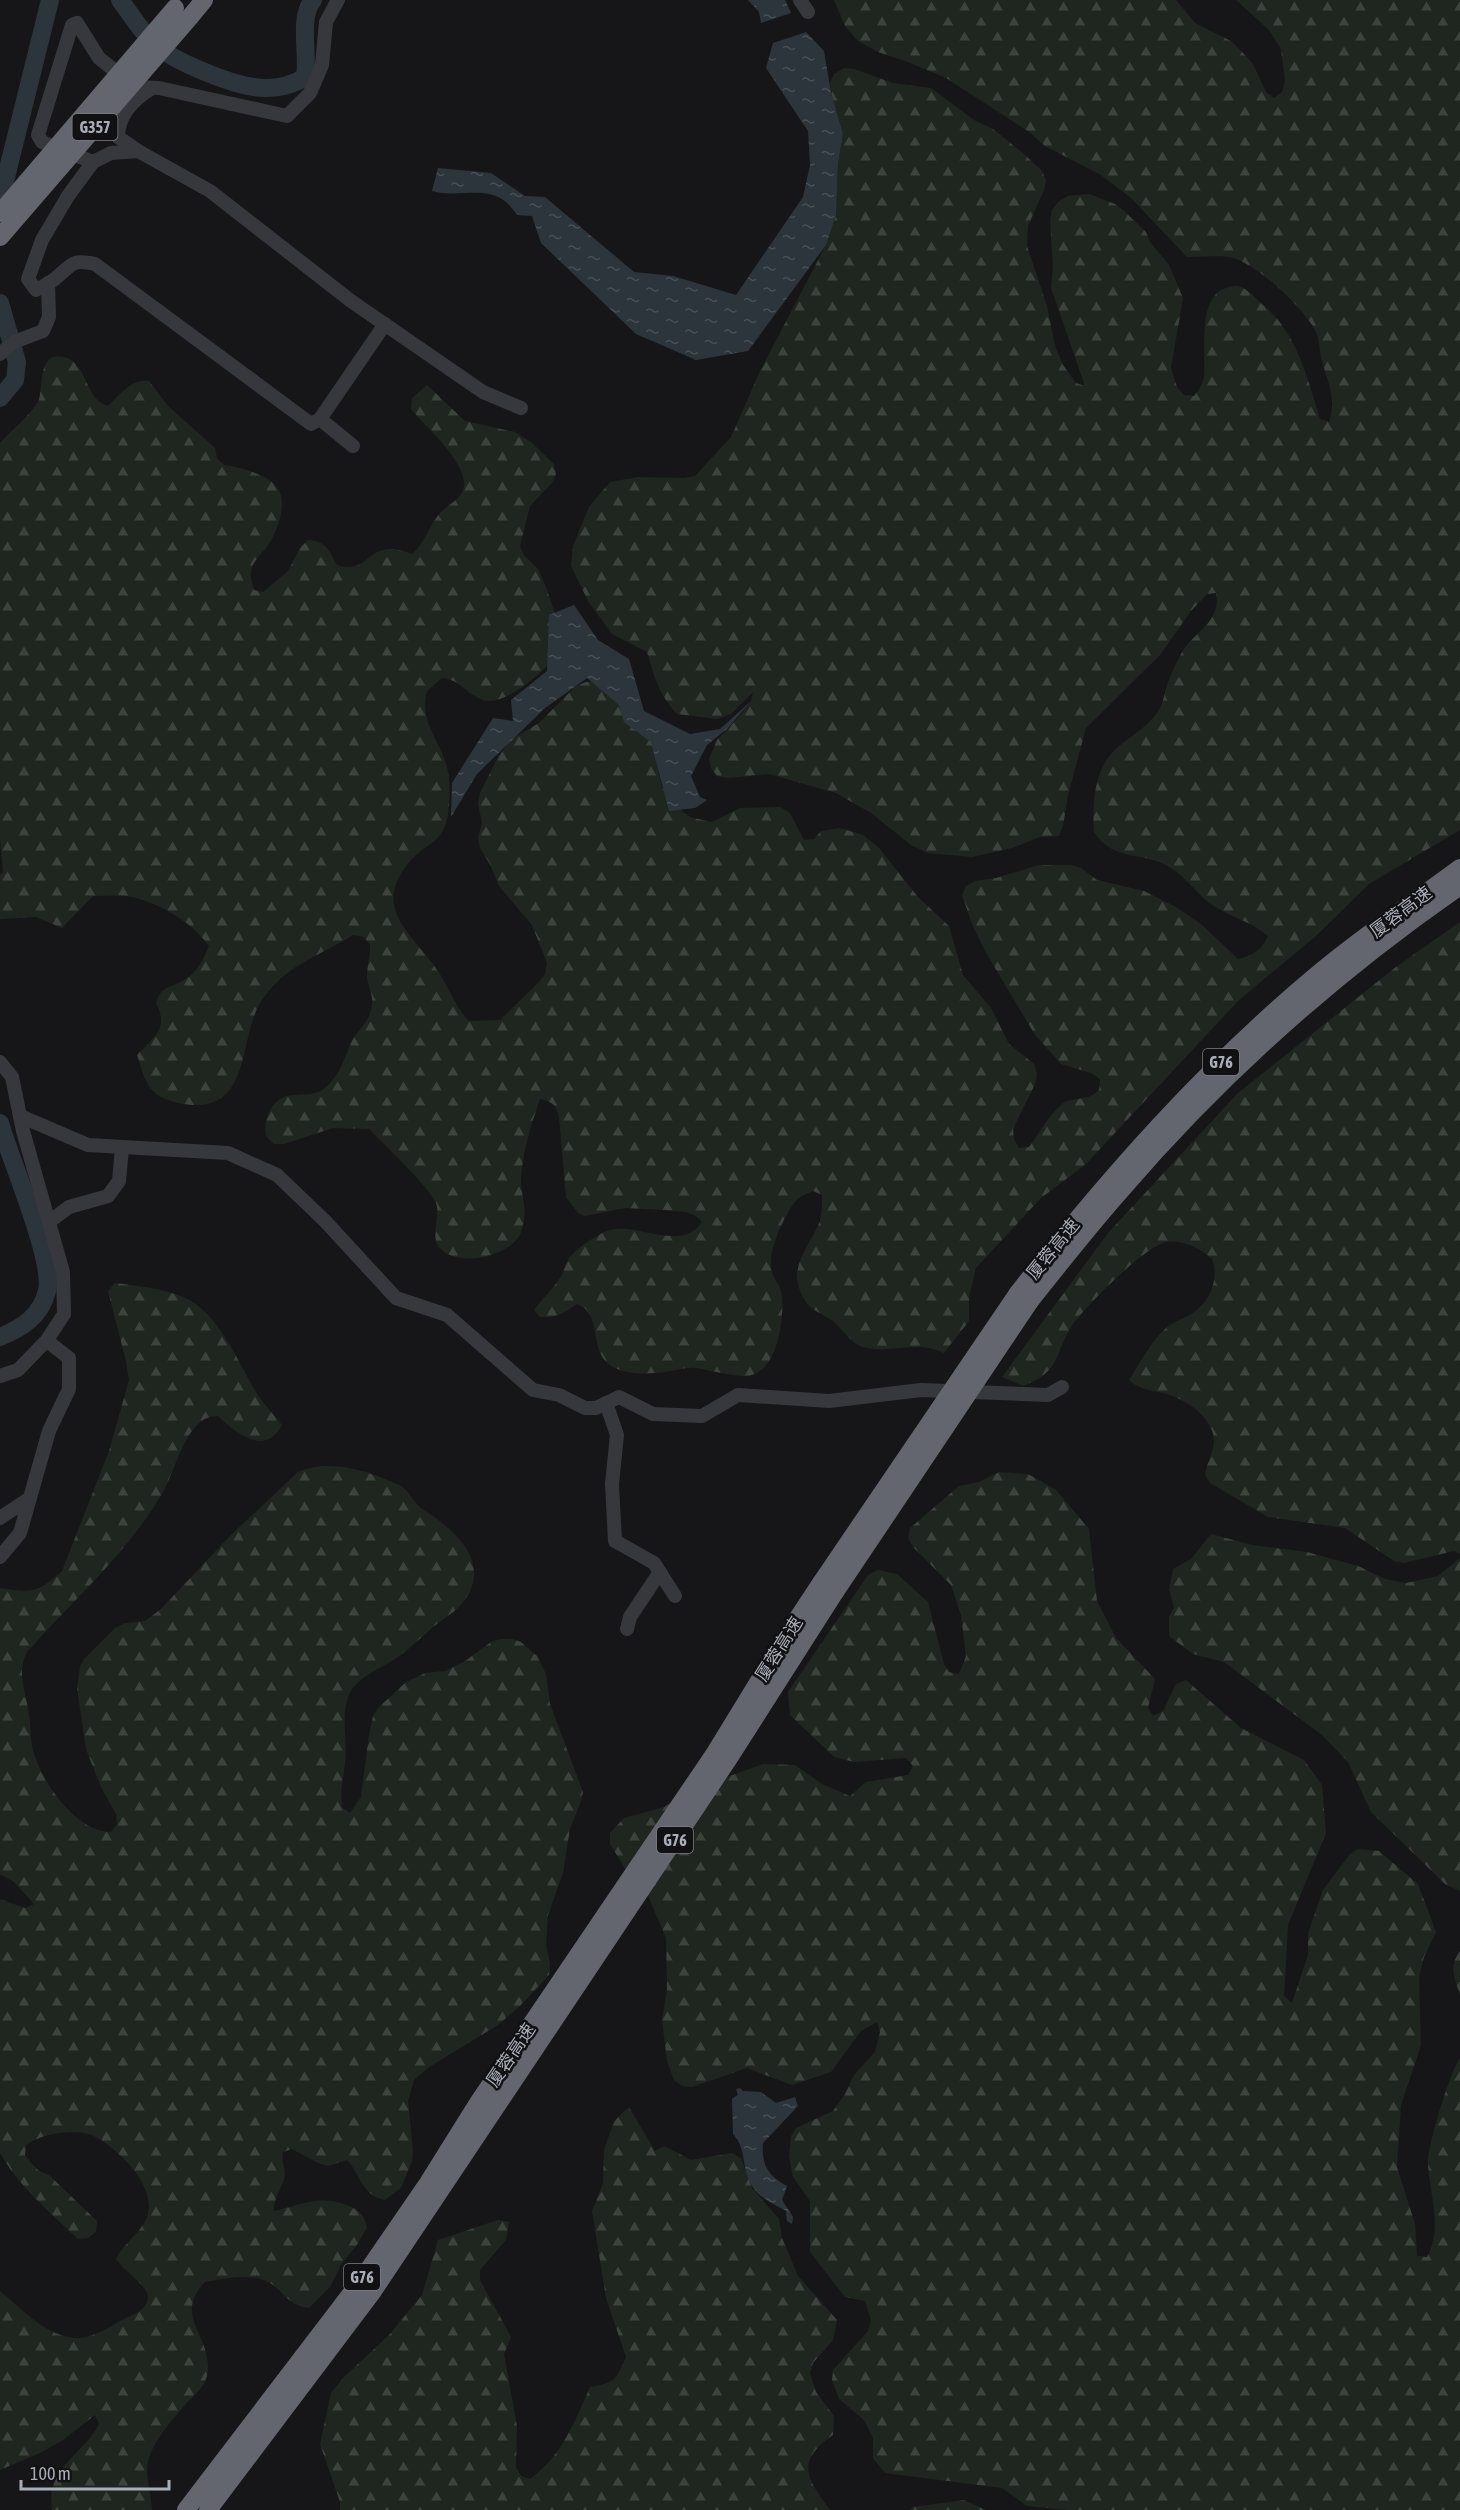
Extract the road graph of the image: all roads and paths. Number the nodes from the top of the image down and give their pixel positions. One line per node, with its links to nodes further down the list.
1 (204, 0): 3 (highway, G357)
2 (338, 0): 4 (street)
3 (182, 8): 7 (highway, G357, bridge); 8 (highway, G357, bridge)
4 (152, 88): 5 (street); 6 (street)
5 (138, 152): 6 (street); 10 (street)
6 (93, 162): 9 (street)
7 (0, 213)
8 (0, 237)
9 (48, 283): 11 (street); 13 (street)
10 (385, 324): 12 (street); 13 (street)
11 (0, 354)
12 (521, 408)
13 (320, 419): 14 (street)
14 (353, 446)
15 (1460, 868): 21 (highway, 厦蓉高速 / G76)
16 (1460, 886): 21 (highway, 厦蓉高速 / G76)
17 (0, 1062): 18 (street)
18 (20, 1116): 19 (street); 20 (street)
19 (122, 1148): 20 (street); 25 (street)
20 (49, 1222): 22 (street)
21 (1024, 1297): 32 (highway, 厦蓉高速 / G76, bridge)
22 (47, 1341): 23 (street); 26 (street)
23 (0, 1376)
24 (1062, 1387): 25 (street)
25 (606, 1403): 29 (street)
26 (30, 1498): 27 (street); 28 (street)
27 (0, 1518)
28 (0, 1557)
29 (660, 1572): 30 (street); 31 (street)
30 (675, 1596)
31 (627, 1629)
32 (531, 2039): 33 (highway, 厦蓉高速 / G76); 34 (highway, 厦蓉高速 / G76)
33 (186, 2510)
34 (207, 2510)

